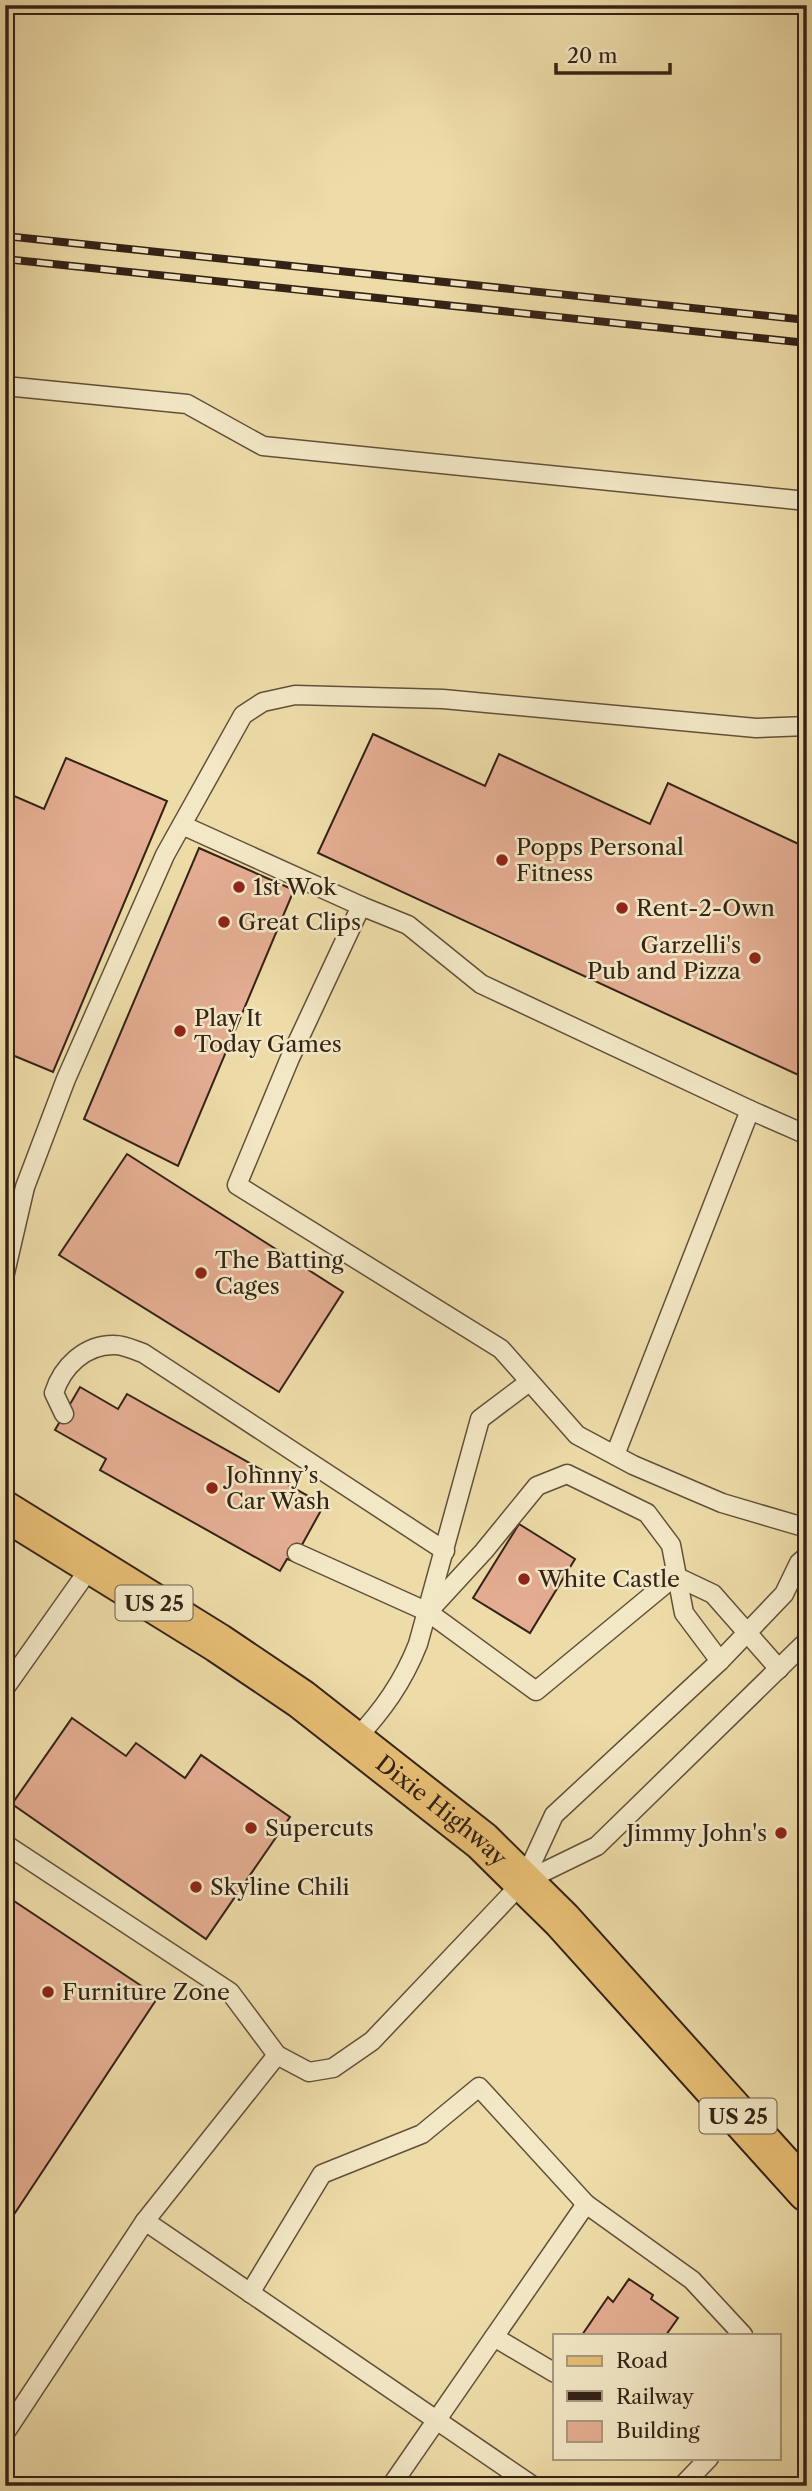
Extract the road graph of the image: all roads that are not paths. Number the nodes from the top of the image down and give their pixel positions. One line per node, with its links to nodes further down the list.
1 (5, 386): 2 (lane)
2 (807, 501)
3 (807, 726): 4 (lane)
4 (182, 825): 5 (lane); 8 (lane)
5 (361, 906): 6 (lane); 9 (lane)
6 (750, 1110): 7 (lane); 11 (lane)
7 (807, 1135)
8 (5, 1273)
9 (529, 1382): 11 (lane); 14 (lane)
10 (64, 1414): 14 (lane)
11 (615, 1455): 13 (lane)
12 (5, 1511): 17 (main road, Dixie Highway / US 25)
13 (807, 1528)
14 (445, 1551): 19 (lane)
15 (298, 1553): 19 (lane)
16 (807, 1556): 20 (lane)
17 (92, 1565): 24 (lane); 25 (main road, Dixie Highway / US 25)
18 (675, 1576): 19 (lane); 19 (lane); 20 (lane); 22 (lane)
19 (428, 1612): 25 (lane)
20 (746, 1633): 22 (lane); 23 (lane)
21 (807, 1641): 23 (lane)
22 (720, 1661): 27 (lane)
23 (779, 1669): 27 (lane)
24 (5, 1688)
25 (355, 1740): 27 (main road, Dixie Highway / US 25)
26 (5, 1844): 28 (lane)
27 (523, 1882): 28 (lane); 29 (main road, Dixie Highway / US 25)
28 (277, 2055): 31 (lane)
29 (807, 2192)
30 (586, 2204): 32 (lane); 33 (lane); 34 (lane)
31 (145, 2221): 32 (lane); 37 (lane)
32 (250, 2293): 36 (lane)
33 (742, 2334)
34 (494, 2337): 35 (lane); 36 (lane)
35 (553, 2373)
36 (436, 2420): 39 (lane); 40 (lane)
37 (5, 2433)
38 (704, 2463): 41 (lane)
39 (391, 2486)
40 (533, 2486)
41 (681, 2486)

